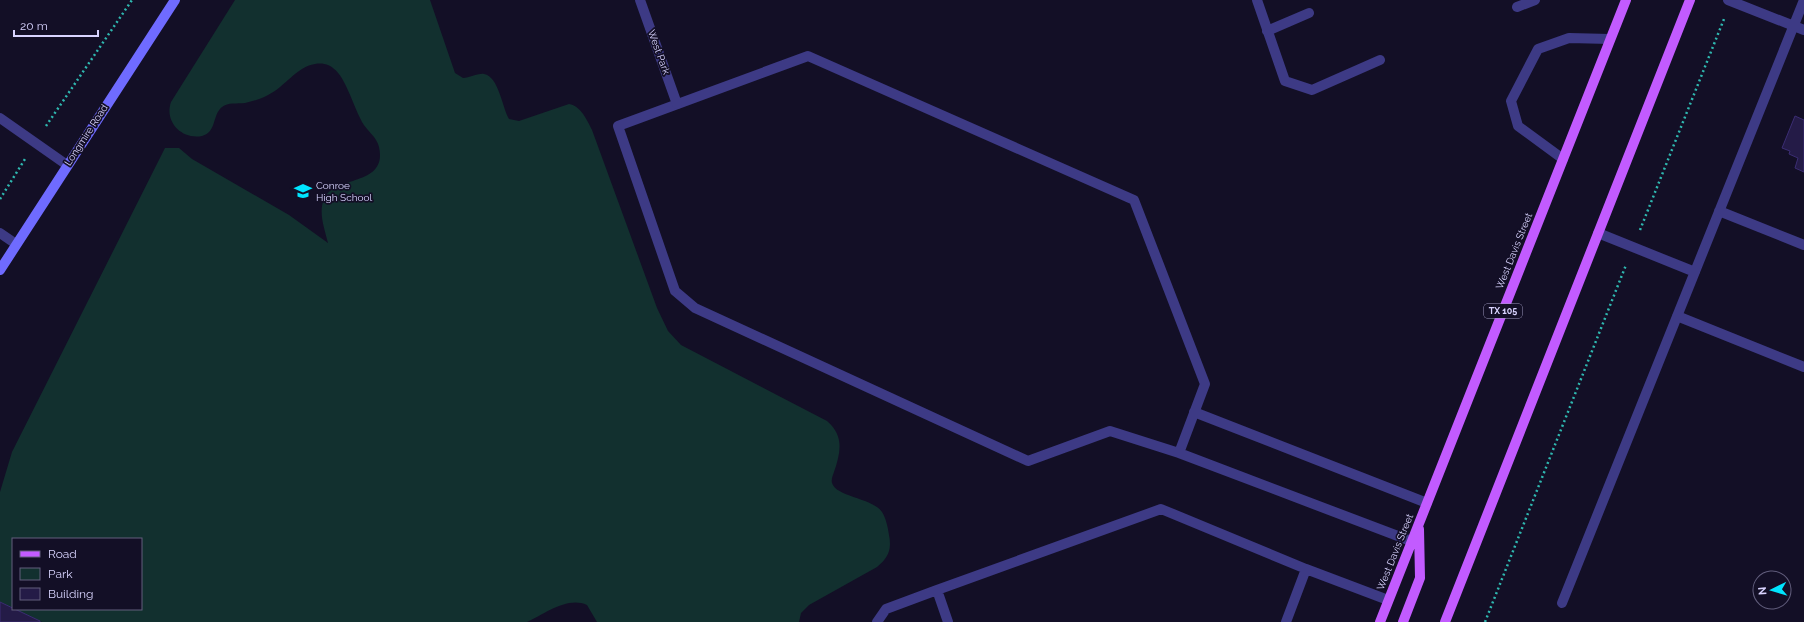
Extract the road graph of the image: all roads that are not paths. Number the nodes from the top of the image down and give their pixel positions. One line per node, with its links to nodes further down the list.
1 (175, 0): 19 (main road, Longmire Road)
2 (640, 0): 16 (street, West Park)
3 (1257, 0): 13 (street)
4 (1535, 0): 9 (street)
5 (1626, 0): 14 (main road, West Davis Street / TX 105)
6 (1690, 0): 22 (main road)
7 (1730, 0): 11 (street)
8 (1804, 0): 11 (street)
9 (1517, 7)
10 (1309, 13): 13 (street)
11 (1794, 26): 12 (street); 20 (street)
12 (1804, 30)
13 (1267, 31): 15 (street)
14 (1610, 39): 18 (main road, West Davis Street / TX 105); 18 (street)
15 (1380, 60)
16 (677, 104): 29 (street); 30 (street)
17 (0, 118): 19 (street)
18 (1563, 159): 31 (main road, West Davis Street / TX 105)
19 (67, 165): 23 (main road, Longmire Road)
20 (1719, 212): 24 (street); 26 (street)
21 (0, 233): 23 (street)
22 (1598, 233): 26 (street); 43 (main road)
23 (16, 244): 25 (main road, Longmire Road)
24 (1804, 244)
25 (0, 270)
26 (1695, 272): 27 (street)
27 (1677, 316): 28 (street); 37 (street)
28 (1804, 367)
29 (1194, 412): 30 (street); 31 (street)
30 (1178, 453): 33 (street)
31 (1427, 503): 32 (main road, West Davis Street / TX 105)
32 (1418, 525): 33 (main road, West Davis Street / TX 105); 42 (main road)
33 (1411, 541): 36 (main road, West Davis Street / TX 105)
34 (1306, 568): 35 (street); 36 (street); 40 (street)
35 (937, 590): 38 (street); 39 (street)
36 (1388, 600): 41 (main road, West Davis Street / TX 105)
37 (1562, 603)
38 (877, 622)
39 (948, 622)
40 (1286, 622)
41 (1380, 622)
42 (1403, 622)
43 (1445, 622)

